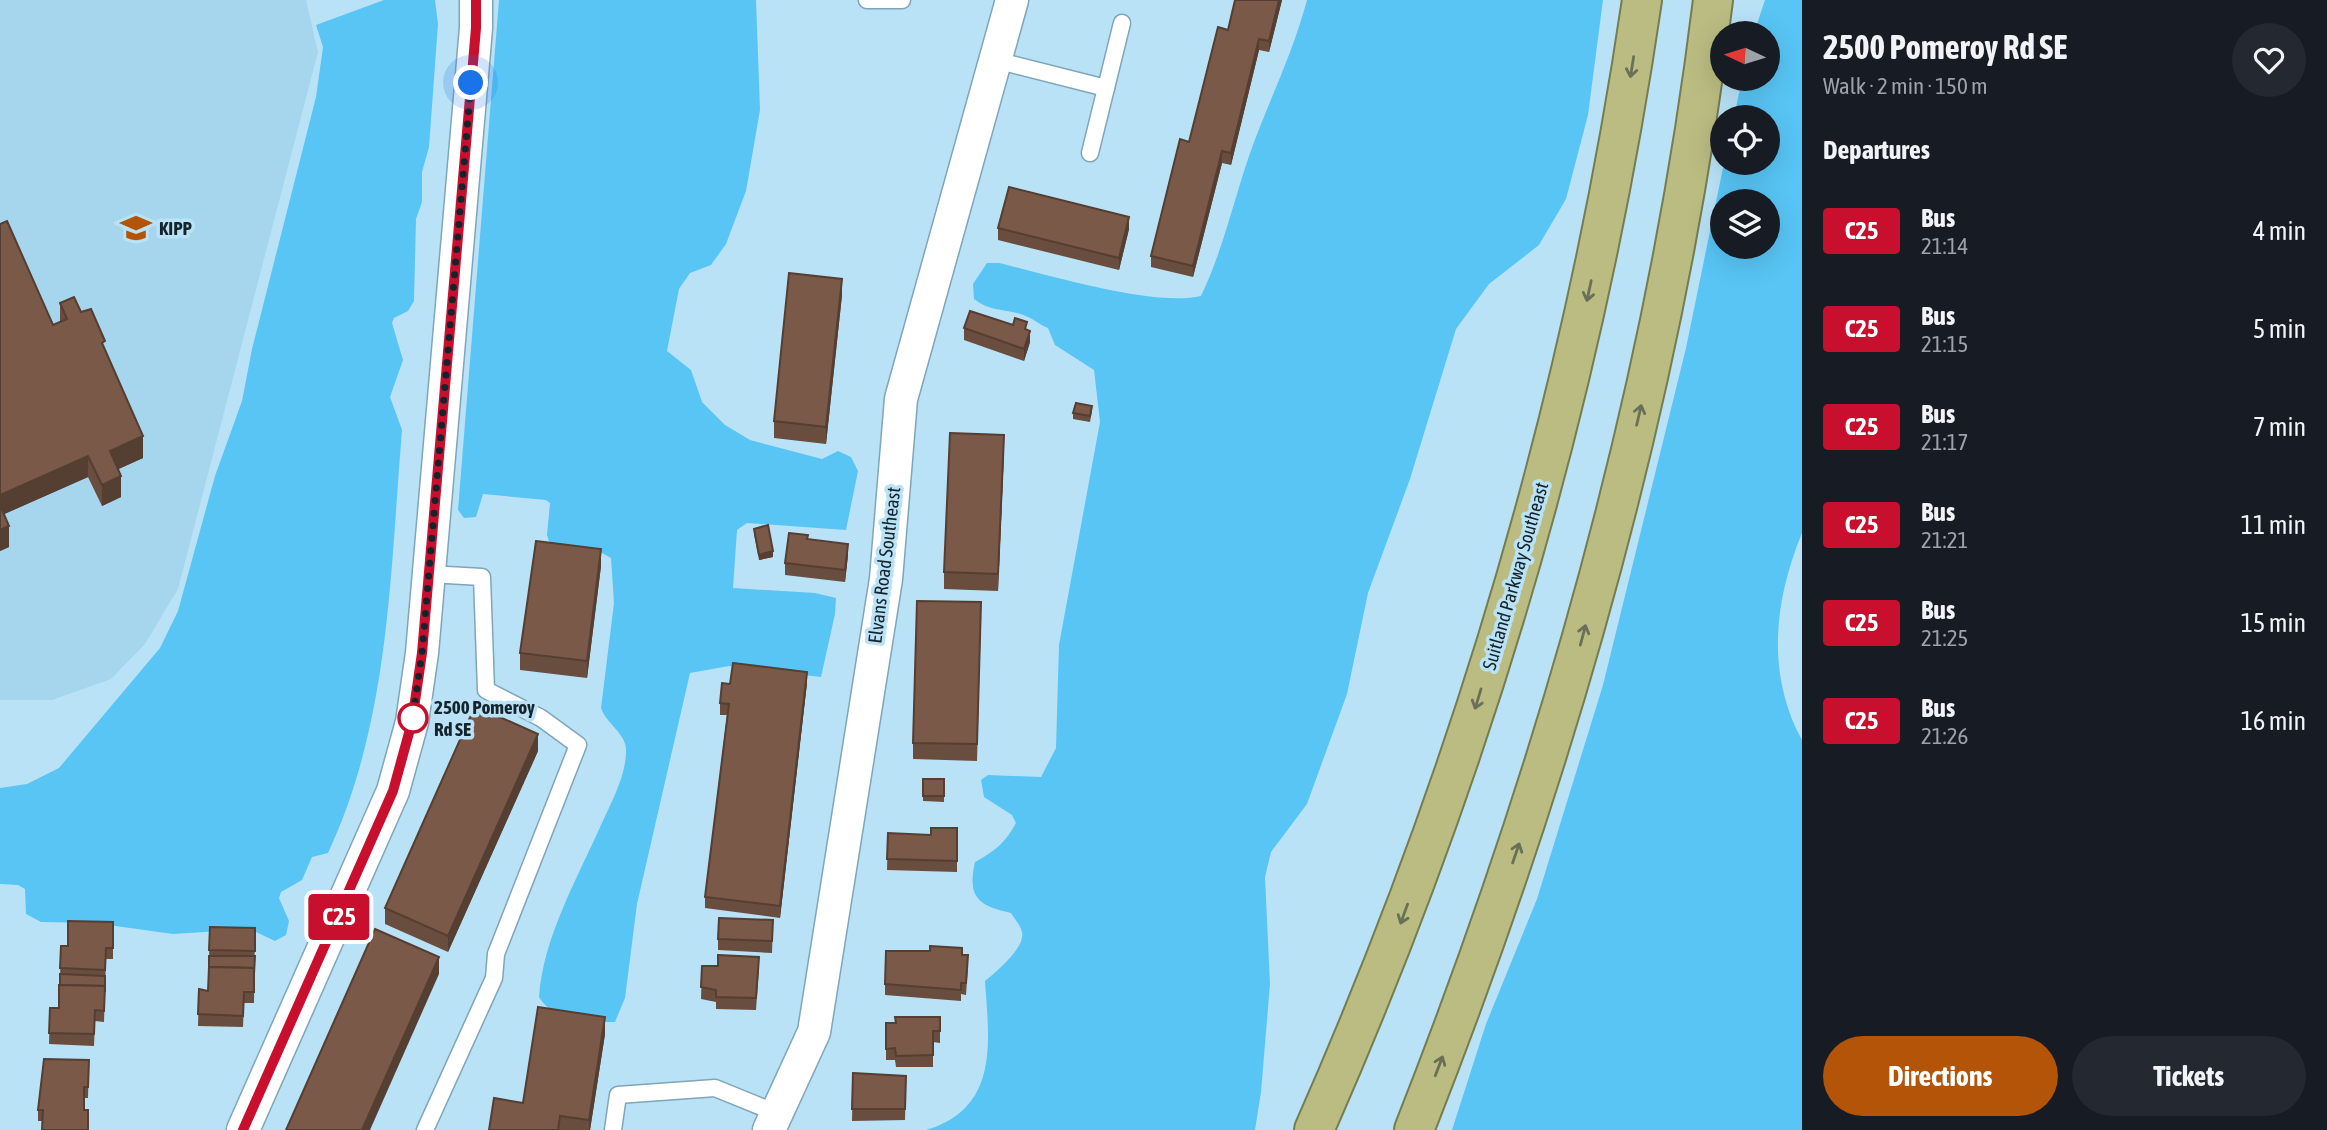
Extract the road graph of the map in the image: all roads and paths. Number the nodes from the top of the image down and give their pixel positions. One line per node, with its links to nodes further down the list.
1 (476, 0): 11 (street)
2 (867, 0): 3 (lane)
3 (902, 0)
4 (1012, 0): 8 (street, Elvans Road Southeast)
5 (1642, 0): 16 (highway, Suitland Parkway Southeast, one-way to 16)
6 (1713, 0): 17 (highway, one-way to 6)
7 (1122, 23): 9 (lane)
8 (995, 60): 9 (lane); 12 (street, Elvans Road Southeast)
9 (1106, 88): 10 (lane)
10 (1090, 153)
11 (429, 574): 13 (street); 14 (lane)
12 (774, 1122): 15 (lane)
13 (243, 1130)
14 (425, 1130)
15 (613, 1130)
16 (1314, 1130)
17 (1414, 1130)

